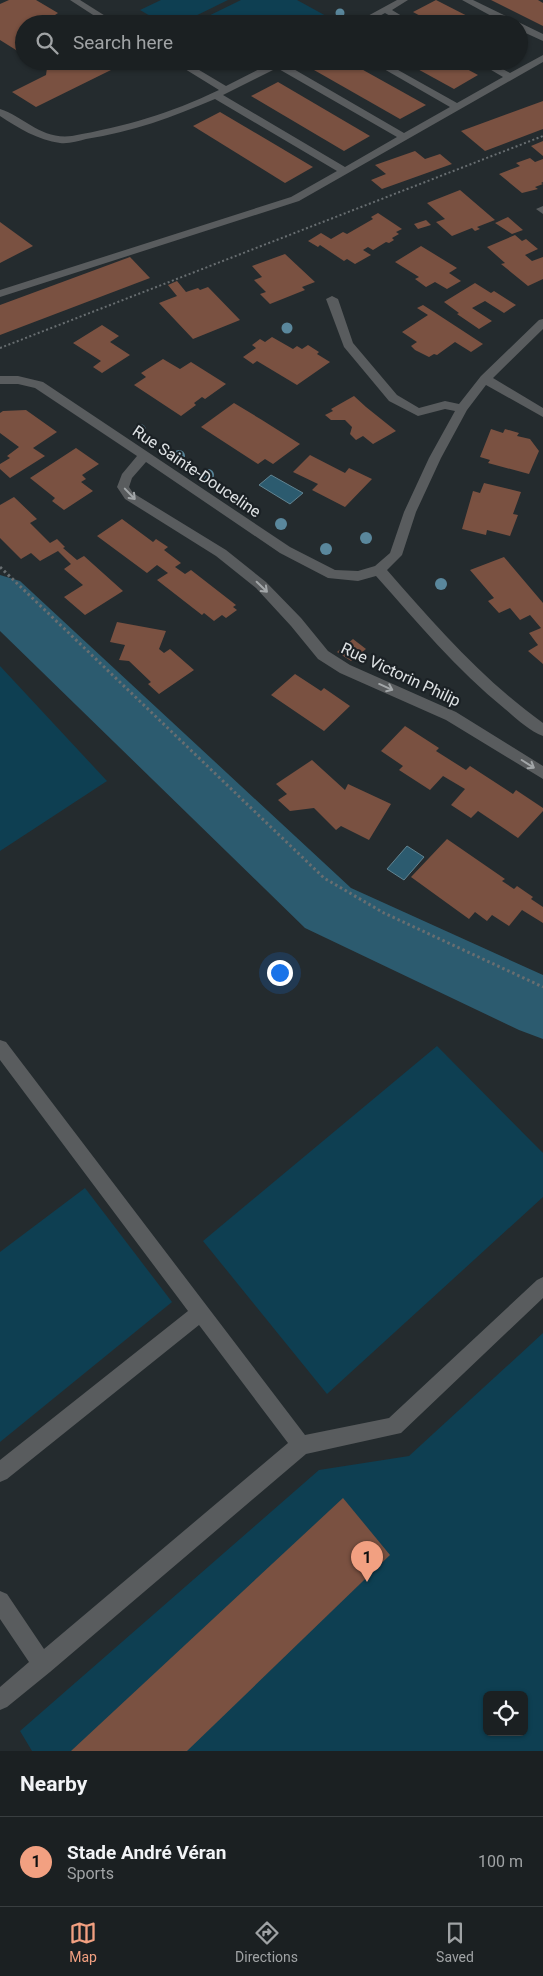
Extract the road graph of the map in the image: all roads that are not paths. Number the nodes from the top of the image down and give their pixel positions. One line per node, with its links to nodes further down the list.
1 (74, 0): 5 (street)
2 (404, 0): 4 (street)
3 (466, 0): 8 (street)
4 (385, 10): 6 (street); 7 (street)
5 (99, 15)
6 (375, 15)
7 (394, 15)
8 (496, 15)
9 (528, 30): 10 (street)
10 (543, 38)
11 (543, 58): 12 (street)
12 (528, 67)
13 (190, 70): 20 (street)
14 (267, 70): 20 (street)
15 (293, 70): 23 (street)
16 (391, 70): 21 (street)
17 (497, 70): 19 (street)
18 (522, 70): 19 (street)
19 (510, 77): 21 (street)
20 (221, 92): 22 (street); 24 (street)
21 (458, 107): 23 (street)
22 (1, 114)
23 (404, 137): 24 (street)
24 (345, 171): 25 (street)
25 (0, 294)
26 (332, 299): 30 (street)
27 (543, 323): 28 (street)
28 (485, 379): 30 (street); 31 (street)
29 (0, 380): 32 (street, Rue Sainte-Douceline)
30 (462, 408): 33 (street)
31 (543, 413)
32 (145, 456): 33 (street, Rue Sainte-Douceline); 35 (street, Rue Victorin Philip, one-way to 35)
33 (379, 570): 34 (street)
34 (543, 730)
35 (543, 773)
36 (0, 1047): 38 (street)
37 (543, 1286): 39 (street)
38 (201, 1312): 39 (street); 40 (street)
39 (301, 1445): 42 (street)
40 (0, 1472)
41 (0, 1601): 42 (street)
42 (43, 1665): 43 (street)
43 (0, 1700)

